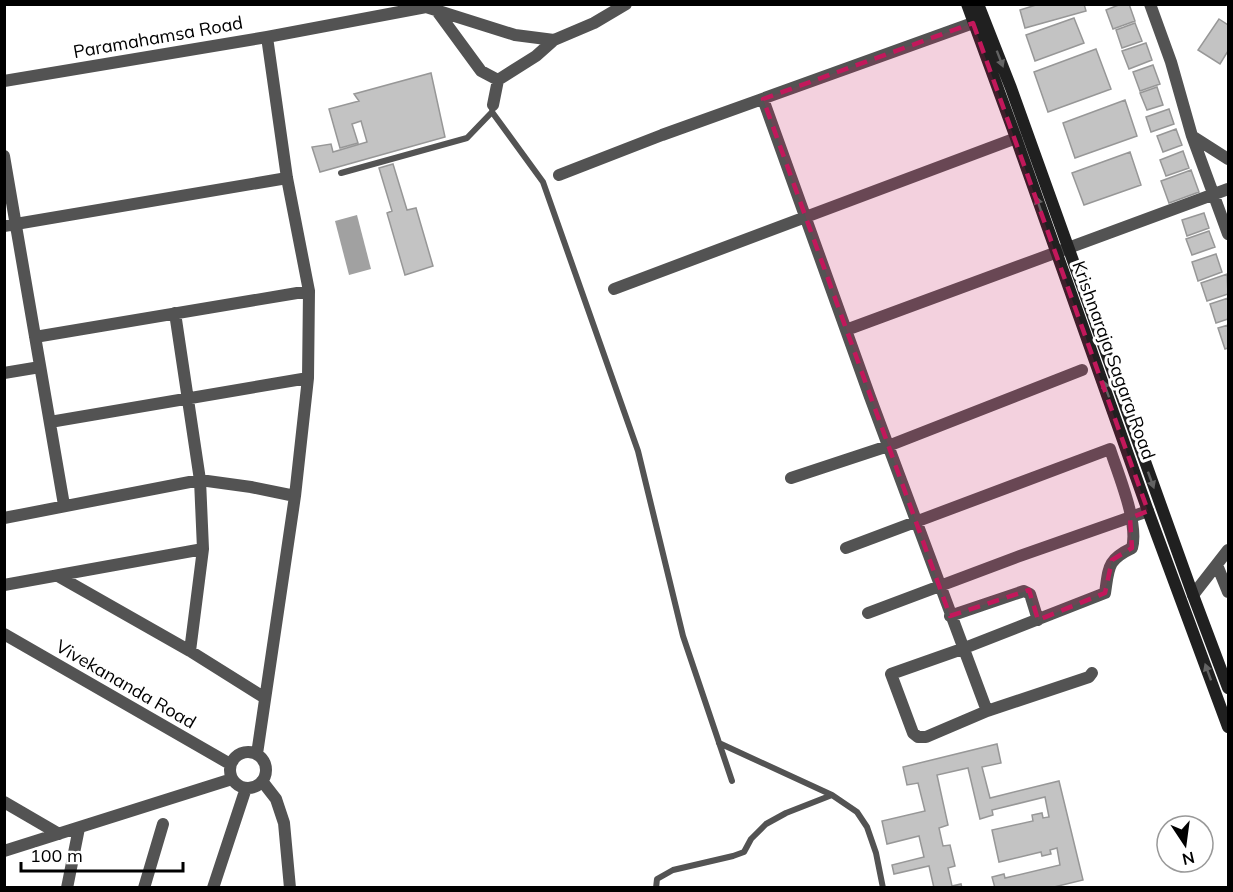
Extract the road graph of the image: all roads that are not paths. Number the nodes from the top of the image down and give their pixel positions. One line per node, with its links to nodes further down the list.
1 (626, 4): 6 (street)
2 (1150, 4): 11 (street)
3 (976, 9): 9 (street); 12 (main road, Krishnaraja Sagara Road); 23 (main road, Krishnaraja Sagara Road, one-way to 23)
4 (437, 12): 5 (street, Paramahamsa Road); 6 (street, Paramahamsa Road); 7 (street)
5 (267, 37): 8 (street, Paramahamsa Road); 17 (street)
6 (554, 40): 7 (street)
7 (498, 80): 10 (street)
8 (4, 81)
9 (763, 99): 16 (street); 20 (street)
10 (493, 109): 15 (lane); 65 (lane)
11 (1192, 136): 14 (street); 19 (street)
12 (1016, 138): 20 (street); 24 (main road, Krishnaraja Sagara Road, one-way to 12)
13 (4, 156): 21 (street)
14 (1228, 159)
15 (341, 173)
16 (559, 176)
17 (287, 178): 21 (street); 26 (street)
18 (1228, 189): 19 (street)
19 (1214, 195): 22 (street); 23 (street)
20 (805, 218): 25 (street); 28 (street)
21 (10, 225): 29 (street)
22 (1228, 234)
23 (1068, 247): 24 (street); 53 (main road, Krishnaraja Sagara Road, one-way to 53)
24 (1055, 252): 28 (street); 41 (main road, Krishnaraja Sagara Road, one-way to 24)
25 (614, 289)
26 (309, 291): 27 (street); 33 (street)
27 (175, 313): 29 (street); 34 (street)
28 (846, 330): 36 (street)
29 (35, 338): 30 (street)
30 (40, 367): 32 (street); 35 (street)
31 (1083, 370): 36 (street)
32 (4, 373)
33 (308, 378): 34 (street); 39 (street)
34 (188, 399): 35 (street); 38 (street)
35 (50, 422): 40 (street)
36 (888, 446): 37 (street); 44 (street)
37 (791, 478)
38 (200, 480): 39 (street); 40 (street); 46 (street)
39 (295, 496): 62 (street)
40 (64, 505): 42 (street)
41 (1148, 511): 43 (street); 64 (main road, Krishnaraja Sagara Road, one-way to 41)
42 (4, 518)
43 (1130, 518): 44 (street); 51 (street); 56 (street)
44 (916, 522): 45 (street); 51 (street)
45 (846, 548)
46 (203, 549): 49 (street); 59 (street)
47 (1228, 550): 48 (street)
48 (1217, 565): 52 (street); 53 (street)
49 (58, 576): 50 (street); 59 (street)
50 (4, 585)
51 (940, 587): 54 (street); 55 (street)
52 (1228, 592)
53 (1193, 596): 61 (main road, Krishnaraja Sagara Road)
54 (868, 613)
55 (950, 616): 56 (street); 58 (street)
56 (1038, 620): 58 (street)
57 (4, 634): 67 (street, Vivekananda Road)
58 (962, 649): 63 (street); 63 (street)
59 (190, 651): 62 (street)
60 (1092, 673): 63 (street)
61 (1228, 688)
62 (265, 698): 66 (street)
63 (987, 711)
64 (1228, 727)
65 (719, 743): 70 (lane); 72 (lane)
66 (257, 754): 67 (street); 69 (street)
67 (230, 764): 68 (street)
68 (232, 779): 71 (street); 75 (street)
69 (262, 781): 71 (street); 81 (street)
70 (732, 781)
71 (246, 788): 80 (street)
72 (832, 795): 82 (lane); 83 (lane)
73 (4, 801): 76 (street)
74 (164, 824): 79 (street)
75 (79, 828): 76 (street); 78 (street)
76 (59, 834): 77 (street)
77 (4, 851)
78 (67, 888)
79 (144, 888)
80 (213, 888)
81 (290, 888)
82 (656, 888)
83 (883, 888)

